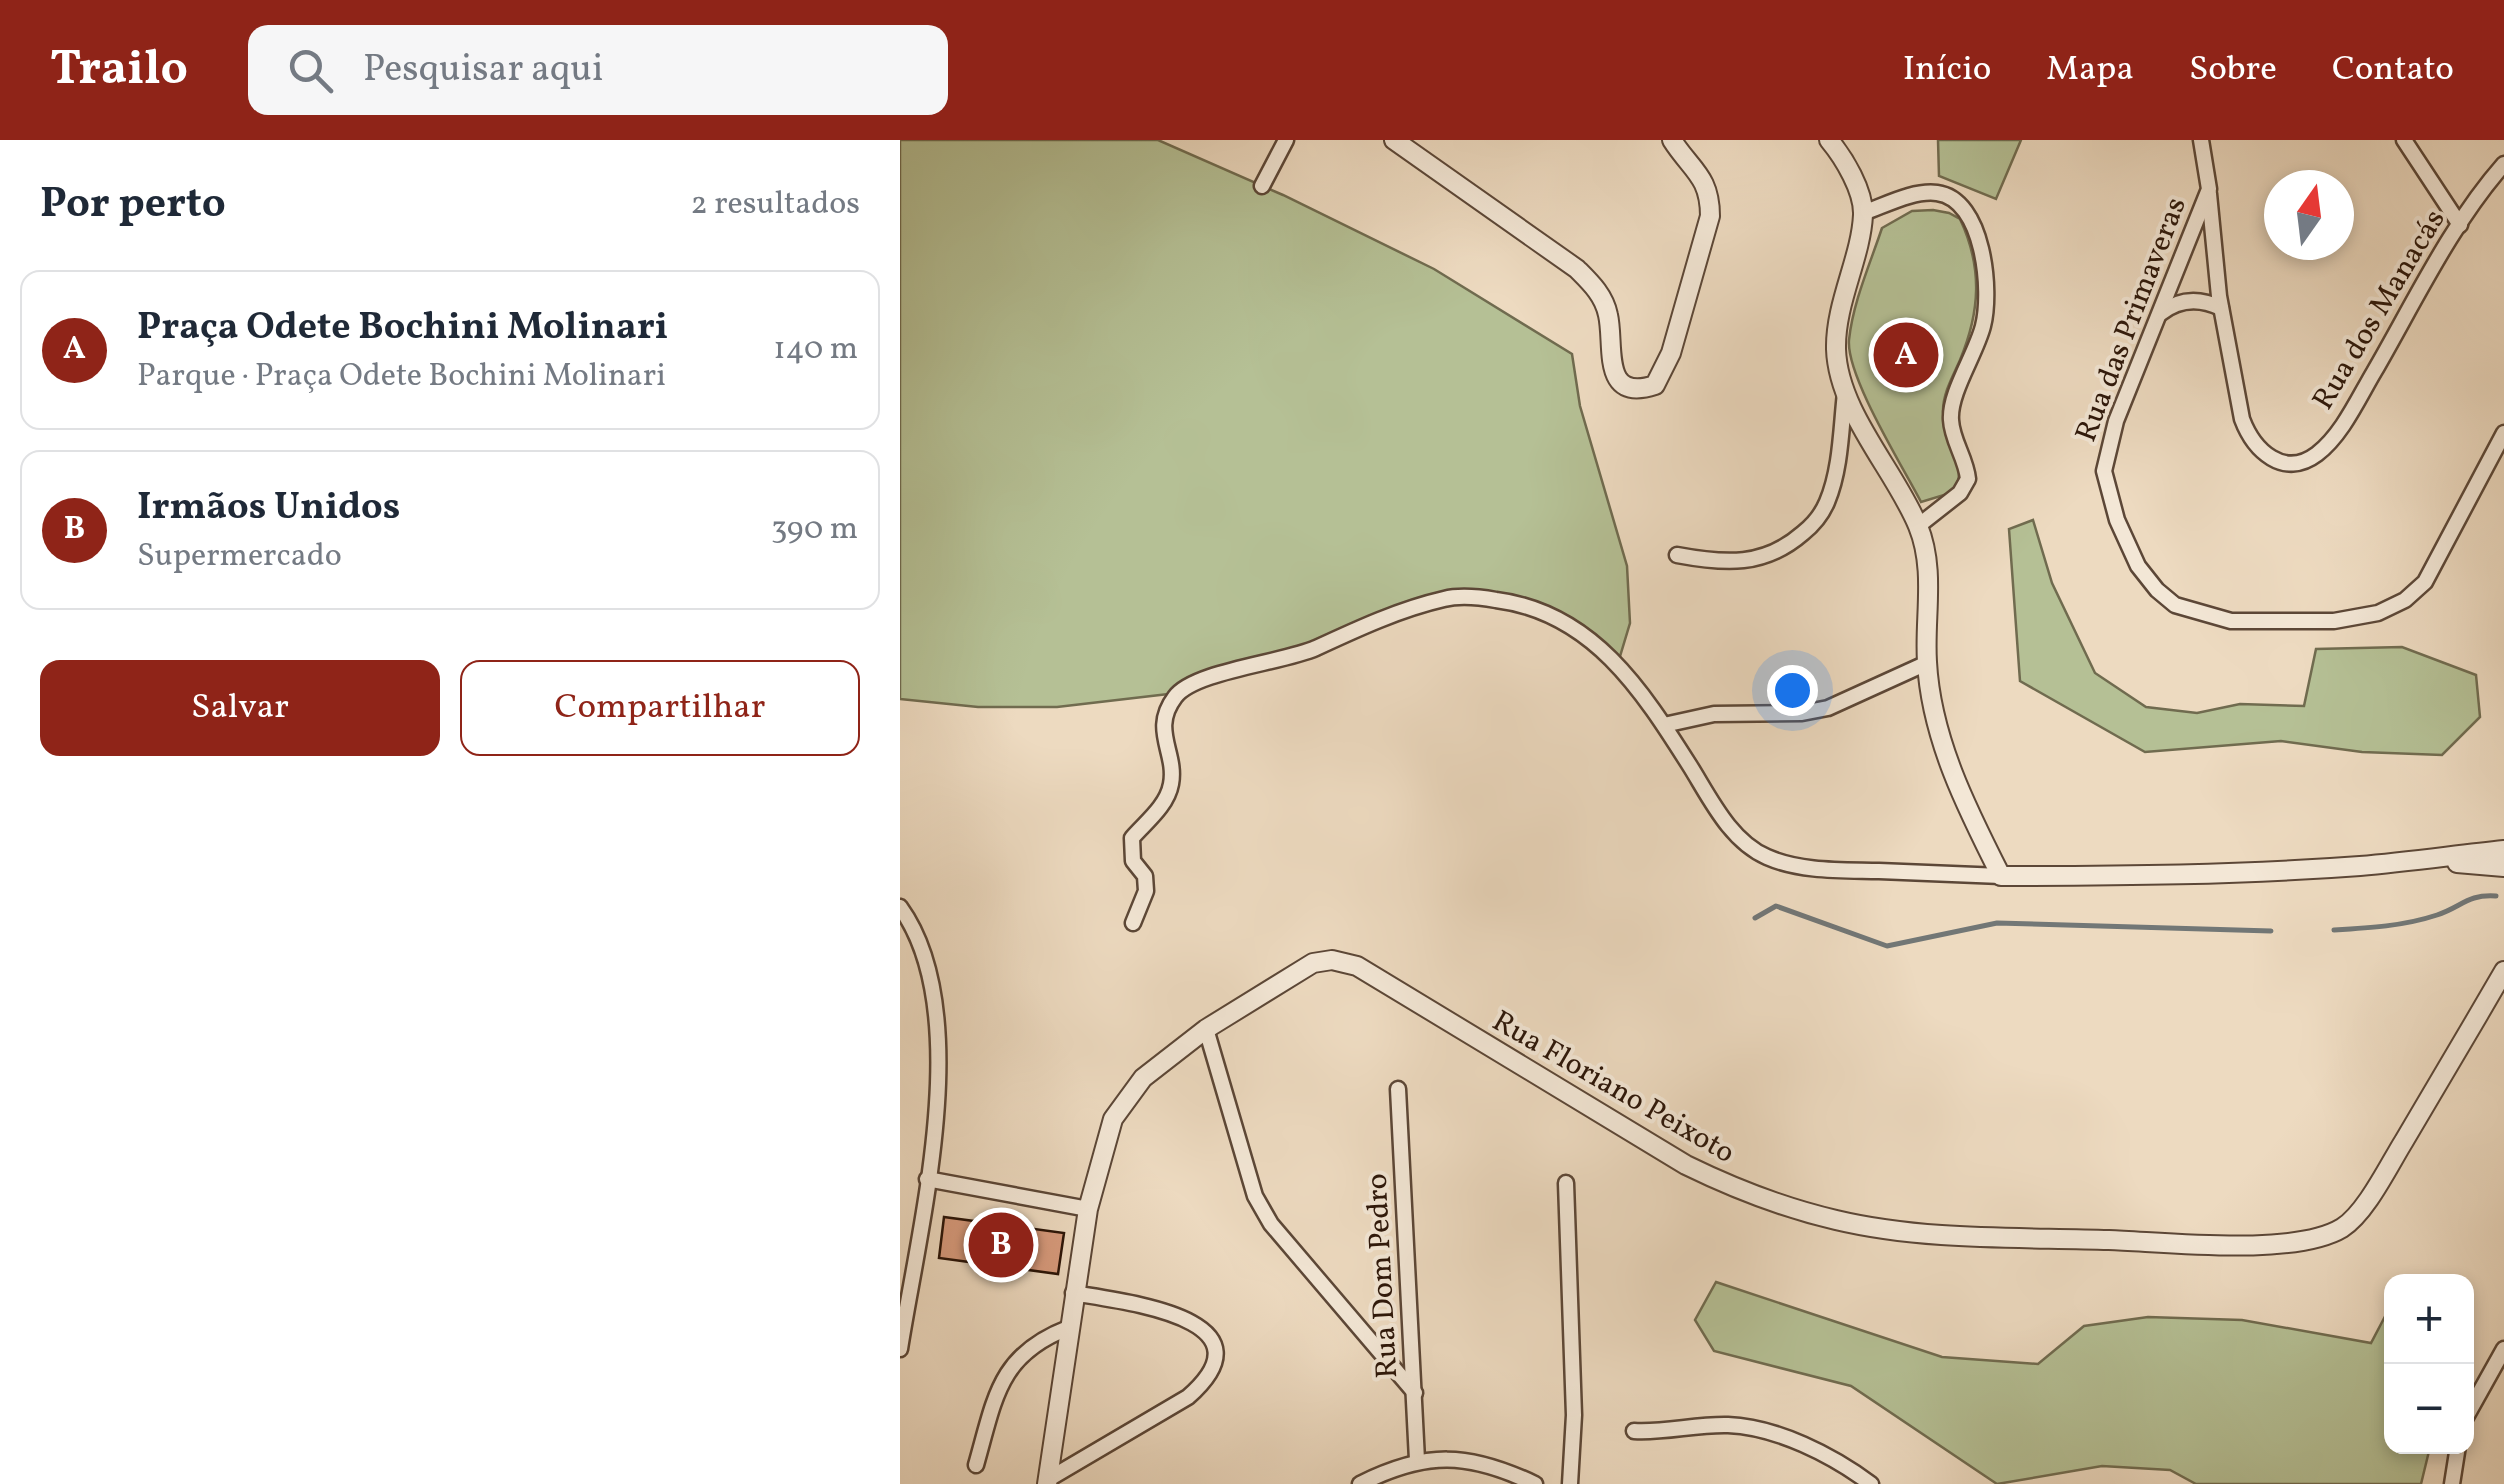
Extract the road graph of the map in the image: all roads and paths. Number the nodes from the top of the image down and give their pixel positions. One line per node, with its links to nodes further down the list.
1 (1286, 140): 8 (street)
2 (1394, 140): 3 (street)
3 (1672, 140)
4 (1829, 140): 10 (street)
5 (2201, 140): 9 (street, Rua das Primaveras)
6 (2404, 140): 11 (street)
7 (2504, 164): 11 (street, Rua dos Manacás)
8 (1262, 186)
9 (2208, 189): 12 (street, Rua dos Manacás); 13 (street, Rua das Primaveras)
10 (1864, 213): 14 (street); 16 (street)
11 (2460, 224): 12 (street, Rua dos Manacás)
12 (2221, 308): 13 (street)
13 (2160, 314): 15 (street, Rua das Primaveras)
14 (1845, 392): 16 (street); 17 (street)
15 (2504, 432)
16 (1918, 526): 18 (street)
17 (1677, 555)
18 (1926, 663): 19 (street); 23 (street)
19 (1664, 724): 23 (street); 25 (street)
20 (2504, 850): 21 (street)
21 (2422, 860): 22 (street); 23 (street)
22 (2504, 867)
23 (2000, 876)
24 (900, 907): 29 (street)
25 (1134, 923)
26 (2504, 971): 27 (street, Rua Floriano Peixoto)
27 (1206, 1029): 31 (street, Rua Floriano Peixoto); 36 (street)
28 (1398, 1089): 36 (street, Rua Dom Pedro)
29 (927, 1179): 31 (street); 34 (street)
30 (1566, 1183): 45 (street)
31 (1088, 1209): 32 (street, Rua Floriano Peixoto)
32 (1073, 1293): 33 (street, Rua Floriano Peixoto); 42 (street)
33 (1068, 1328): 41 (street); 42 (street, Rua Floriano Peixoto)
34 (900, 1348)
35 (2504, 1348): 37 (street)
36 (1415, 1393): 40 (street, Rua Dom Pedro)
37 (2474, 1402)
38 (1634, 1430): 46 (street)
39 (2457, 1454): 47 (street)
40 (1417, 1460): 43 (street); 44 (street)
41 (976, 1465)
42 (1047, 1482)
43 (1360, 1484)
44 (1535, 1484)
45 (1570, 1484)
46 (1872, 1484)
47 (2452, 1484)

